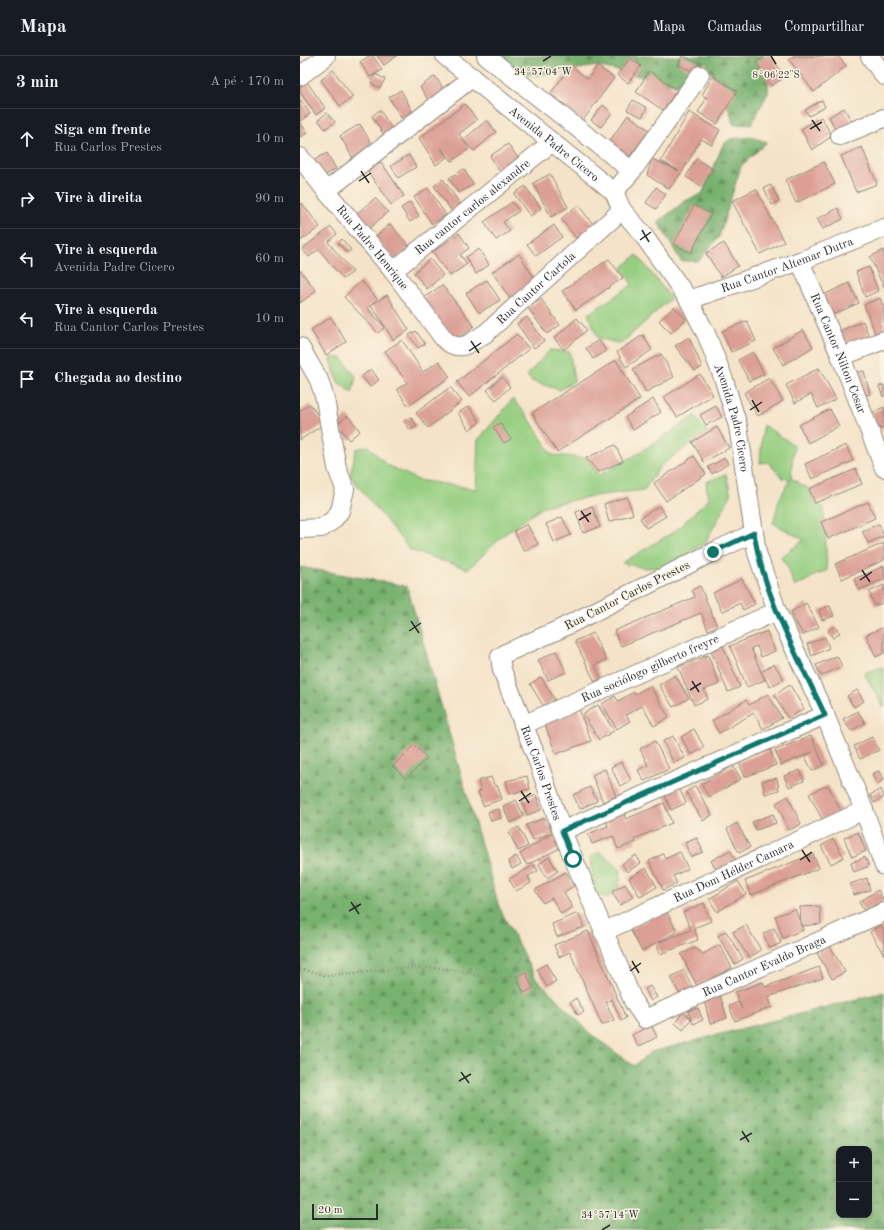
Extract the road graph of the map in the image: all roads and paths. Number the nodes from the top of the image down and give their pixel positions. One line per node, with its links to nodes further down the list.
1 (326, 56): 5 (street)
2 (445, 56): 8 (street, Avenida Padre Cicero)
3 (486, 56): 13 (street)
4 (870, 56): 7 (street)
5 (300, 76)
6 (700, 76): 13 (street)
7 (884, 76)
8 (472, 77): 11 (street, Avenida Padre Cicero); 14 (street)
9 (884, 118): 10 (street)
10 (840, 136)
11 (551, 143): 15 (street, Avenida Padre Cicero); 19 (street, Rua cantor carlos alexandre)
12 (300, 157): 14 (street, Rua Padre Henrique)
13 (632, 171): 15 (street)
14 (326, 191): 19 (street, Rua Padre Henrique)
15 (614, 192): 16 (street, Avenida Padre Cicero)
16 (622, 210): 20 (street, Avenida Padre Cicero); 21 (street, Rua Cantor Cartola)
17 (884, 228): 18 (street, Rua Cantor Altemar Dutra)
18 (800, 261): 20 (street, Rua Cantor Altemar Dutra); 24 (street, Rua Cantor Nilton Cesar)
19 (393, 270): 21 (street, Rua Padre Henrique)
20 (689, 300): 27 (street, Avenida Padre Cicero)
21 (444, 339)
22 (884, 340): 24 (street)
23 (300, 347): 26 (street)
24 (841, 357): 25 (street, Rua Cantor Nilton Cesar)
25 (883, 461)
26 (300, 529)
27 (754, 533): 28 (street, Avenida Padre Cicero); 29 (street, Rua Cantor Carlos Prestes)
28 (777, 611): 30 (street, Avenida Padre Cicero); 31 (street, Rua sociólogo gilberto freyre)
29 (500, 657): 31 (street, Rua Carlos Prestes)
30 (825, 715): 32 (street, Avenida Padre Cicero); 33 (street)
31 (523, 725): 33 (street, Rua Carlos Prestes)
32 (864, 810): 34 (street, Avenida Padre Cicero); 36 (street, Rua Dom Hélder Camara)
33 (562, 831): 36 (street, Rua Carlos Prestes)
34 (884, 866)
35 (884, 912): 39 (street, Rua Cantor Evaldo Braga)
36 (603, 932): 39 (street, Rua Carlos Prestes)
37 (523, 955): 38 (path)
38 (300, 969)
39 (645, 1019)

